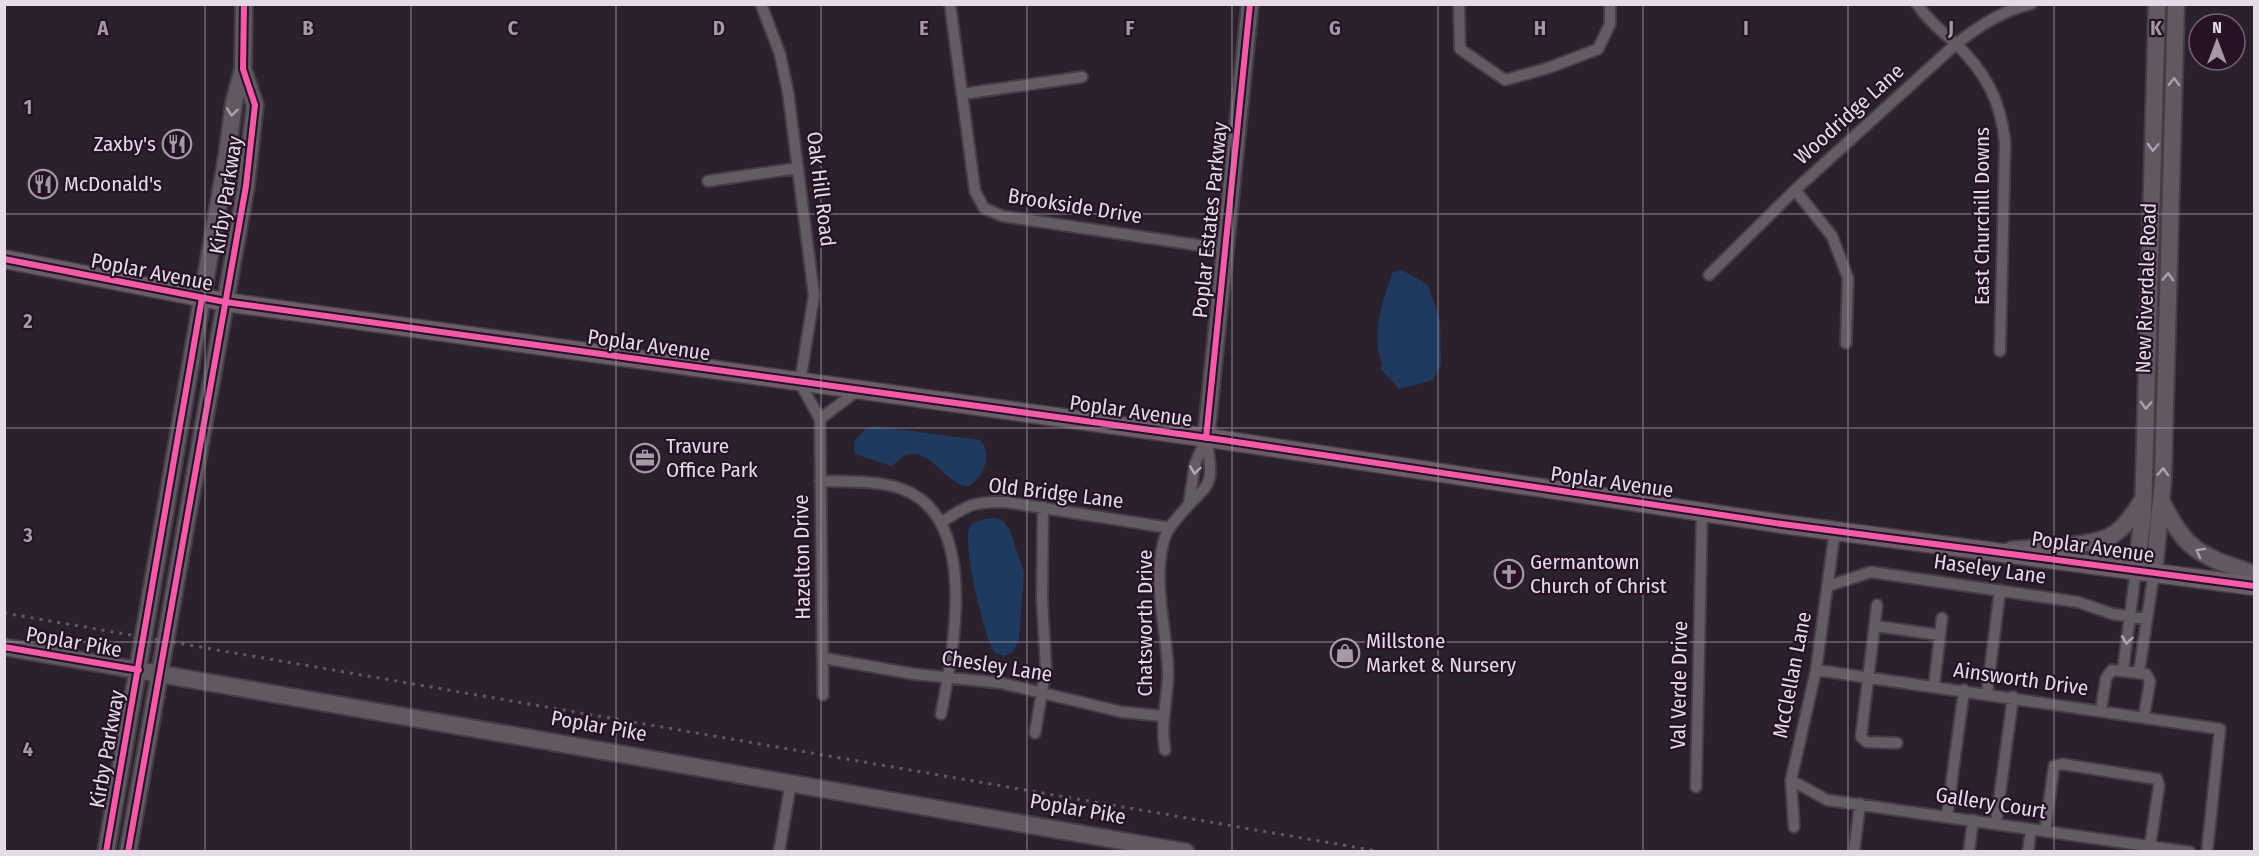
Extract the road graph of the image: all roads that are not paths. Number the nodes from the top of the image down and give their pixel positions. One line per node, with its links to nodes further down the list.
1 (244, 4): 12 (main road, Kirby Parkway)
2 (761, 4): 15 (street, Oak Hill Road)
3 (950, 4): 14 (street, Brookside Drive)
4 (1250, 4): 18 (main road, Poplar Estates Parkway)
5 (1459, 4): 6 (street)
6 (1610, 4)
7 (1917, 4): 11 (street, East Churchill Downs)
8 (2031, 4): 11 (street, Woodridge Lane)
9 (2157, 4): 30 (main road, New Riverdale Road, one-way to 30)
10 (2176, 4): 31 (main road, New Riverdale Road, one-way to 10)
11 (1956, 44): 17 (street, Woodridge Lane); 24 (street, East Churchill Downs)
12 (243, 69): 21 (main road, Kirby Parkway, one-way to 21); 22 (main road, Kirby Parkway)
13 (1082, 77): 14 (street)
14 (962, 94): 18 (street, Brookside Drive)
15 (798, 168): 16 (street); 25 (street, Oak Hill Road)
16 (708, 181)
17 (1795, 190): 20 (street, Woodridge Lane); 23 (street)
18 (1224, 249): 28 (main road, Poplar Estates Parkway)
19 (4, 259): 21 (main road, Poplar Avenue)
20 (1709, 275)
21 (202, 298): 22 (main road, Poplar Avenue); 53 (main road, Kirby Parkway)
22 (225, 302): 25 (main road, Poplar Avenue); 56 (main road, Kirby Parkway)
23 (1846, 343)
24 (2000, 351)
25 (800, 383): 26 (main road, Poplar Avenue); 27 (street, Hazelton Drive)
26 (857, 391): 27 (street); 28 (main road, Poplar Avenue)
27 (820, 419): 29 (street, Hazelton Drive)
28 (1206, 438): 32 (street, one-way to 32); 32 (street, Chatsworth Drive); 34 (main road, Poplar Avenue)
29 (820, 481): 35 (street); 51 (street, Hazelton Drive)
30 (2144, 498): 38 (main road); 39 (main road, New Riverdale Road)
31 (2161, 500): 39 (main road, New Riverdale Road); 40 (main road, one-way to 31)
32 (1188, 505): 36 (street, Chatsworth Drive)
33 (1043, 507): 35 (street, Old Bridge Lane); 36 (street, Old Bridge Lane); 61 (street)
34 (1702, 512): 37 (main road, Poplar Avenue); 74 (street, Val Verde Drive)
35 (942, 522): 58 (street)
36 (1170, 528): 67 (street, Chatsworth Drive)
37 (1835, 530): 38 (main road, Poplar Avenue); 41 (street, McClellan Lane)
38 (1999, 552): 39 (main road, Poplar Avenue)
39 (2145, 571): 42 (main road, Poplar Avenue); 45 (street); 47 (street)
40 (2254, 574)
41 (1828, 586): 43 (street, Haseley Lane); 54 (street, McClellan Lane)
42 (2254, 586)
43 (2000, 590): 45 (street, Haseley Lane); 62 (street)
44 (1877, 605): 48 (street)
45 (2131, 617): 47 (street, Haseley Lane); 52 (street, one-way to 52)
46 (1942, 618): 49 (street)
47 (2146, 620): 55 (street)
48 (1875, 626): 49 (street); 57 (street)
49 (1940, 635): 59 (street)
50 (4, 646): 53 (main road, Poplar Pike)
51 (823, 658): 58 (street, Chesley Lane); 63 (street, Hazelton Drive)
52 (2123, 669): 55 (street); 65 (street)
53 (139, 670): 56 (main road, Poplar Pike); 84 (main road, Kirby Parkway)
54 (1816, 670): 57 (street, Ainsworth Drive); 72 (street, McClellan Lane)
55 (2139, 672): 68 (street)
56 (160, 673): 73 (main road, Poplar Pike); 85 (main road, Kirby Parkway)
57 (1867, 676): 59 (street, Ainsworth Drive); 70 (street)
58 (948, 677): 61 (street, Chesley Lane); 66 (street)
59 (1934, 686): 60 (street, Ainsworth Drive)
60 (1964, 690): 62 (street, Ainsworth Drive); 76 (street)
61 (1043, 691): 67 (street, Chesley Lane); 69 (street)
62 (1987, 693): 64 (street, Ainsworth Drive)
63 (823, 695)
64 (2013, 698): 65 (street, Ainsworth Drive); 78 (street)
65 (2101, 710): 68 (street, Ainsworth Drive)
66 (941, 714)
67 (1163, 716): 71 (street, Chatsworth Drive)
68 (2144, 716): 92 (street, Ainsworth Drive)
69 (1035, 733)
70 (1897, 743)
71 (1165, 750)
72 (1791, 780): 75 (street, Gallery Court); 79 (street, McClellan Lane)
73 (791, 782): 82 (main road, Poplar Pike); 86 (street)
74 (1696, 787)
75 (1860, 804): 76 (street, Gallery Court); 88 (street)
76 (1947, 816): 77 (street, Gallery Court)
77 (1973, 820): 78 (street, Gallery Court); 89 (street)
78 (1996, 823): 80 (street, Gallery Court)
79 (1794, 827)
80 (2031, 829): 81 (street, Gallery Court); 90 (street)
81 (2045, 831): 83 (street, Gallery Court); 83 (street)
82 (1120, 845): 87 (main road, Poplar Pike)
83 (2148, 848): 91 (street, Gallery Court)
84 (106, 852)
85 (128, 852)
86 (779, 852)
87 (1186, 852)
88 (1854, 852)
89 (1969, 852)
90 (2028, 852)
91 (2190, 852)
92 (2207, 852)

